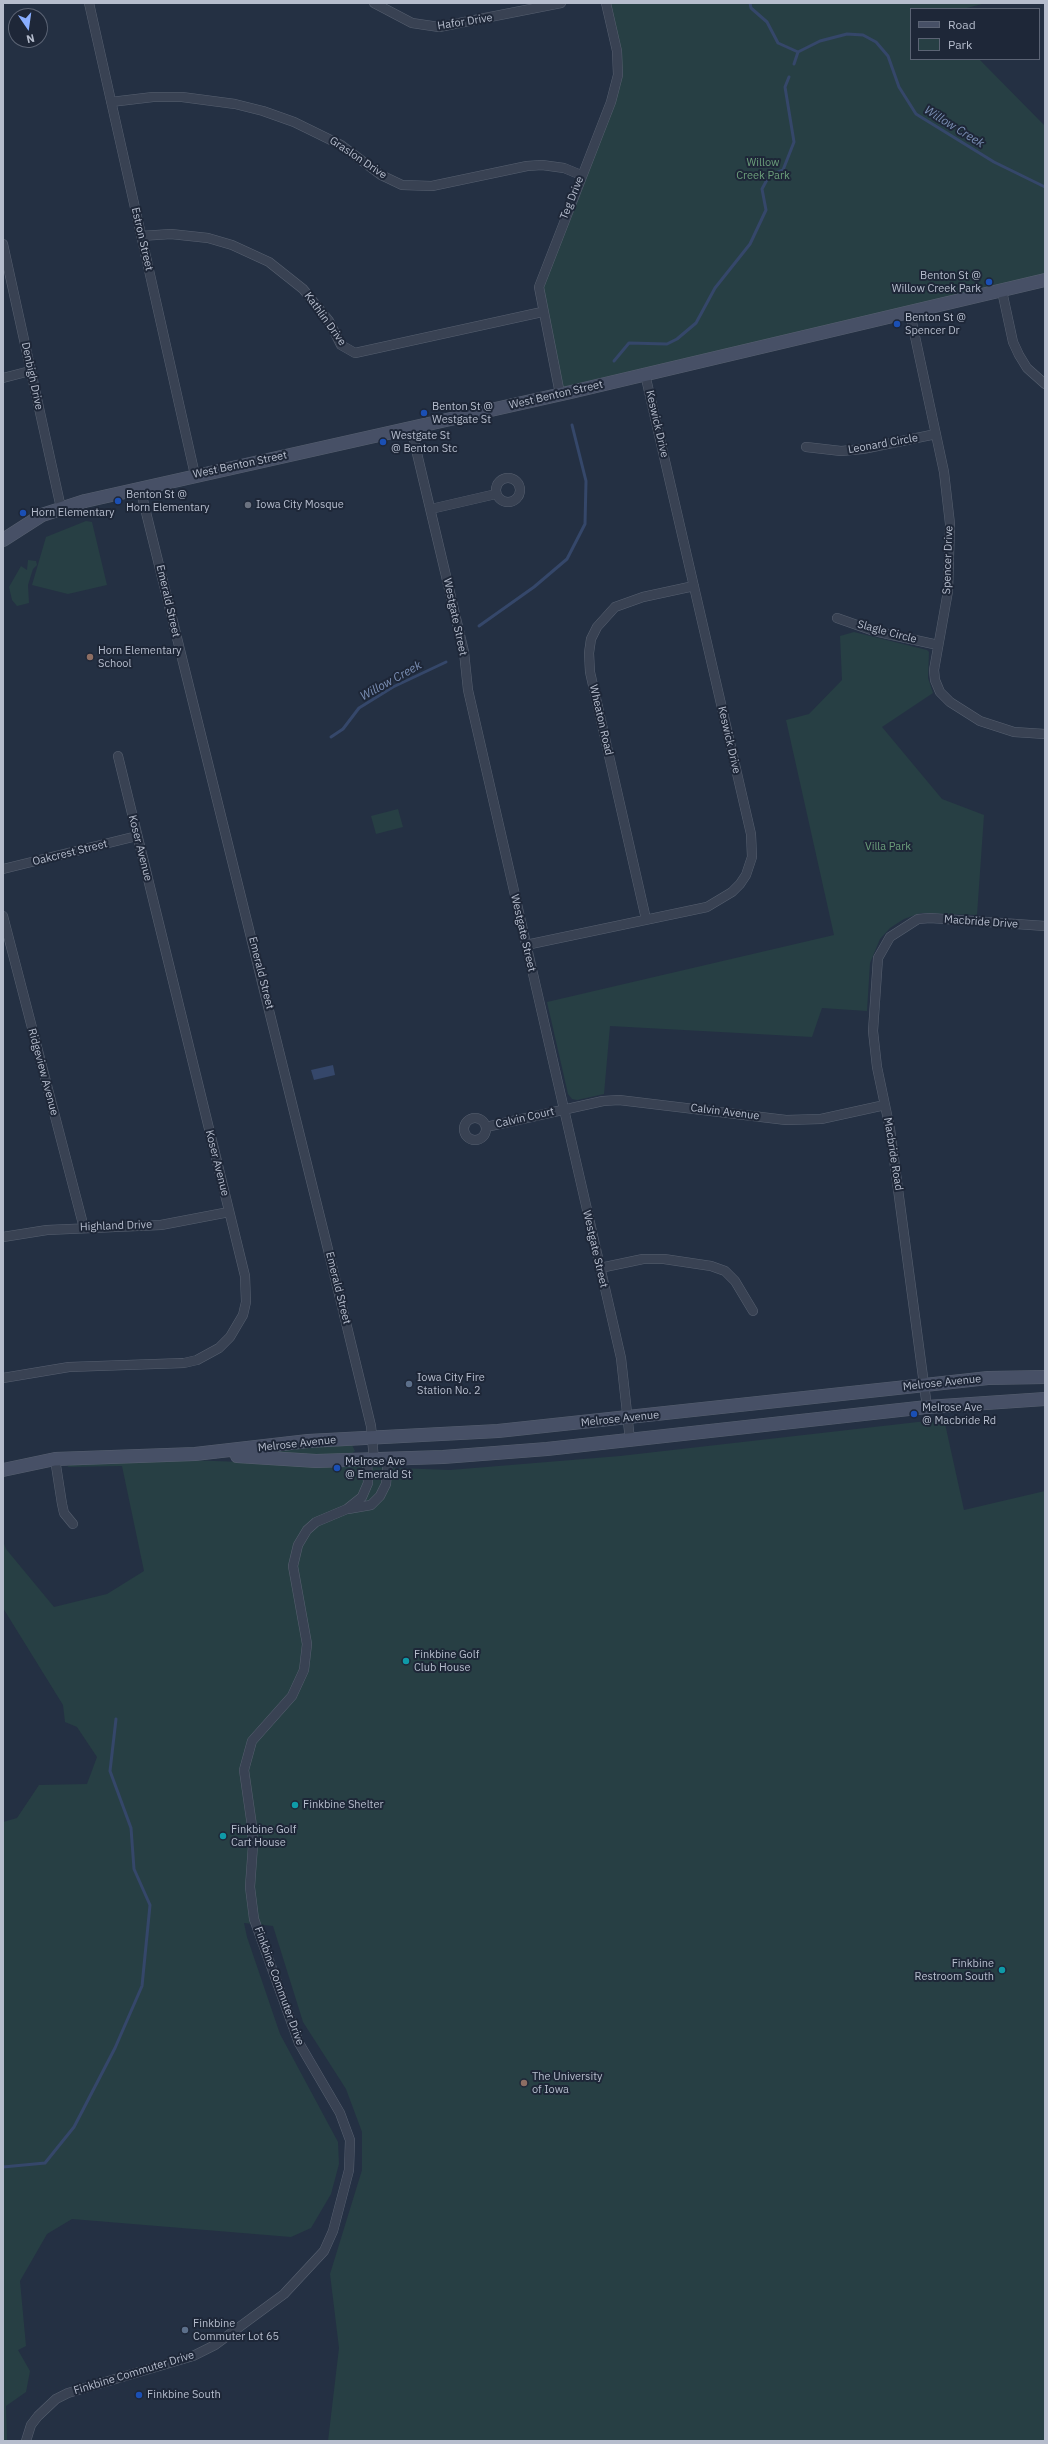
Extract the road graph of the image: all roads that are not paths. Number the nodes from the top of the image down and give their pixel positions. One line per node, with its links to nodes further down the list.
1 (89, 3): 5 (street, Estron Street)
2 (374, 3): 3 (street, Hafor Drive)
3 (561, 3)
4 (606, 3): 6 (street, Teg Drive)
5 (112, 102): 6 (street, Graslon Drive); 7 (street, Estron Street)
6 (581, 176): 11 (street, Teg Drive)
7 (141, 236): 11 (street, Kathlin Drive); 21 (street, Estron Street)
8 (3, 244): 13 (street, Denbigh Drive)
9 (1045, 280): 10 (main road, West Benton Street)
10 (1002, 290): 12 (main road, West Benton Street); 16 (street)
11 (542, 312): 17 (street, Teg Drive)
12 (910, 313): 14 (main road, West Benton Street); 19 (street, Spencer Drive)
13 (30, 371): 15 (street); 24 (street, Denbigh Drive)
14 (645, 374): 17 (main road, West Benton Street); 27 (street, Keswick Drive)
15 (3, 378)
16 (1045, 384)
17 (560, 394): 18 (main road, West Benton Street)
18 (411, 428): 21 (main road, West Benton Street); 25 (street, Westgate Street)
19 (936, 434): 20 (street, Leonard Circle); 29 (street, Spencer Drive)
20 (806, 447)
21 (195, 475): 22 (main road, West Benton Street)
22 (140, 488): 24 (main road, West Benton Street); 53 (street, Emerald Street)
23 (496, 494): 25 (street)
24 (61, 508): 26 (main road, West Benton Street)
25 (431, 509): 38 (street, Westgate Street)
26 (3, 540)
27 (694, 586): 35 (street, Wheaton Road); 35 (street, Keswick Drive)
28 (837, 618): 29 (street, Slagle Circle)
29 (938, 645): 30 (street, Spencer Drive)
30 (1045, 734)
31 (118, 756): 32 (street, Koser Avenue)
32 (137, 836): 33 (street, Oakcrest Street); 42 (street, Koser Avenue)
33 (3, 869)
34 (3, 916): 43 (street, Ridgeview Avenue)
35 (646, 919): 38 (street, Keswick Drive)
36 (918, 919): 37 (street, Macbride Drive); 39 (street, Macbride Road)
37 (1045, 926)
38 (526, 944): 40 (street, Westgate Street)
39 (885, 1105): 40 (street, Calvin Avenue); 49 (street, Macbride Road)
40 (564, 1109): 41 (street, Calvin Court); 45 (street, Westgate Street)
41 (486, 1127)
42 (229, 1212): 43 (street, Highland Drive); 48 (street, Koser Avenue)
43 (84, 1228): 44 (street, Highland Drive)
44 (3, 1237)
45 (600, 1268): 46 (street); 52 (street, Westgate Street)
46 (754, 1311)
47 (1045, 1377): 49 (main road, Melrose Avenue)
48 (3, 1378)
49 (925, 1384): 51 (street, Macbride Road); 52 (main road, Melrose Avenue)
50 (1045, 1399): 51 (main road, Melrose Avenue)
51 (927, 1407): 54 (main road, Melrose Avenue)
52 (628, 1418): 53 (main road, Melrose Avenue); 54 (street, Westgate Street)
53 (372, 1438): 55 (main road, Melrose Avenue); 57 (street, Emerald Street)
54 (630, 1440): 58 (main road, Melrose Avenue)
55 (195, 1454): 56 (main road, Melrose Avenue); 57 (main road, Melrose Avenue)
56 (55, 1459): 59 (main road, Melrose Avenue); 61 (street)
57 (371, 1460): 58 (main road, Melrose Avenue); 60 (street, Finkbine Commuter Drive)
58 (388, 1460): 60 (street, Finkbine Commuter Drive)
59 (3, 1470)
60 (347, 1509): 62 (street, Finkbine Commuter Drive)
61 (73, 1524)
62 (26, 2441)

